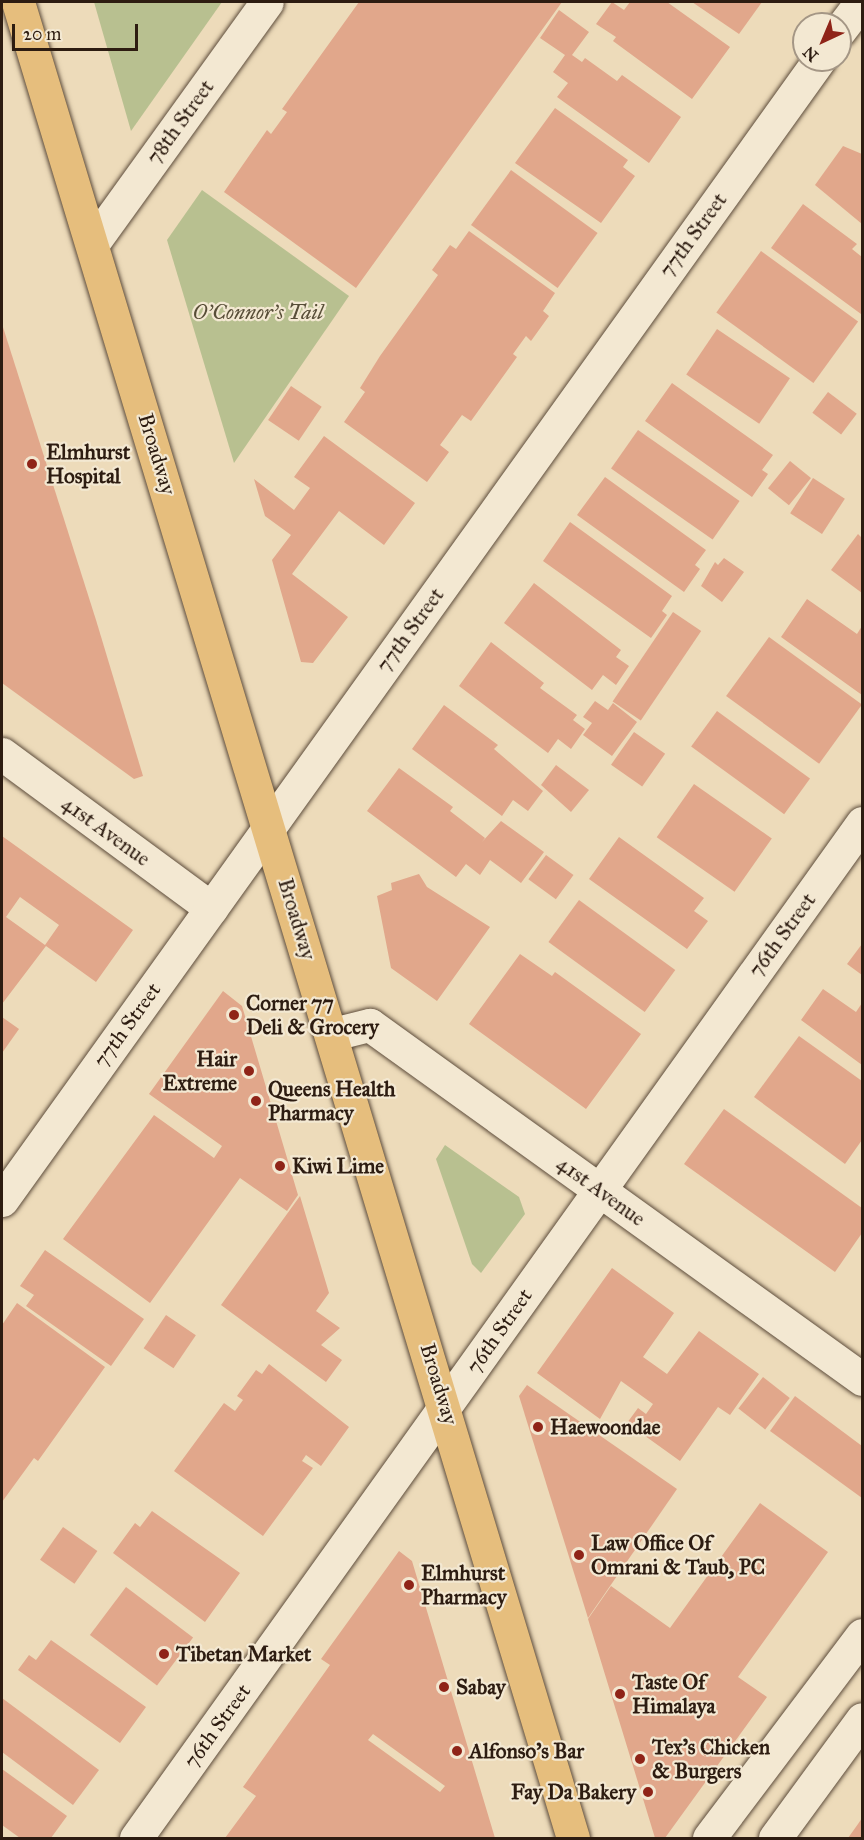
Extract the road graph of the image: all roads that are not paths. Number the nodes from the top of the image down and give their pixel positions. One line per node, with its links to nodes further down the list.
1 (18, 2): 4 (main road, Broadway)
2 (267, 2): 4 (street, 78th Street)
3 (810, 72): 7 (street, 77th Street)
4 (93, 243): 7 (main road, Broadway)
5 (2, 754): 8 (street, 41st Avenue)
6 (862, 823): 10 (street, 76th Street)
7 (270, 826): 8 (street, 77th Street); 9 (main road, Broadway)
8 (211, 908): 11 (street, 77th Street)
9 (333, 1034): 10 (street, 41st Avenue); 13 (main road, Broadway)
10 (599, 1189): 12 (street, 41st Avenue); 13 (street, 76th Street)
11 (2, 1200)
12 (862, 1379)
13 (446, 1406): 16 (street, 76th Street); 17 (main road, Broadway)
14 (862, 1635): 18 (street)
15 (862, 1719): 19 (street)
16 (136, 1839)
17 (573, 1839)
18 (709, 1839)
19 (775, 1839)

